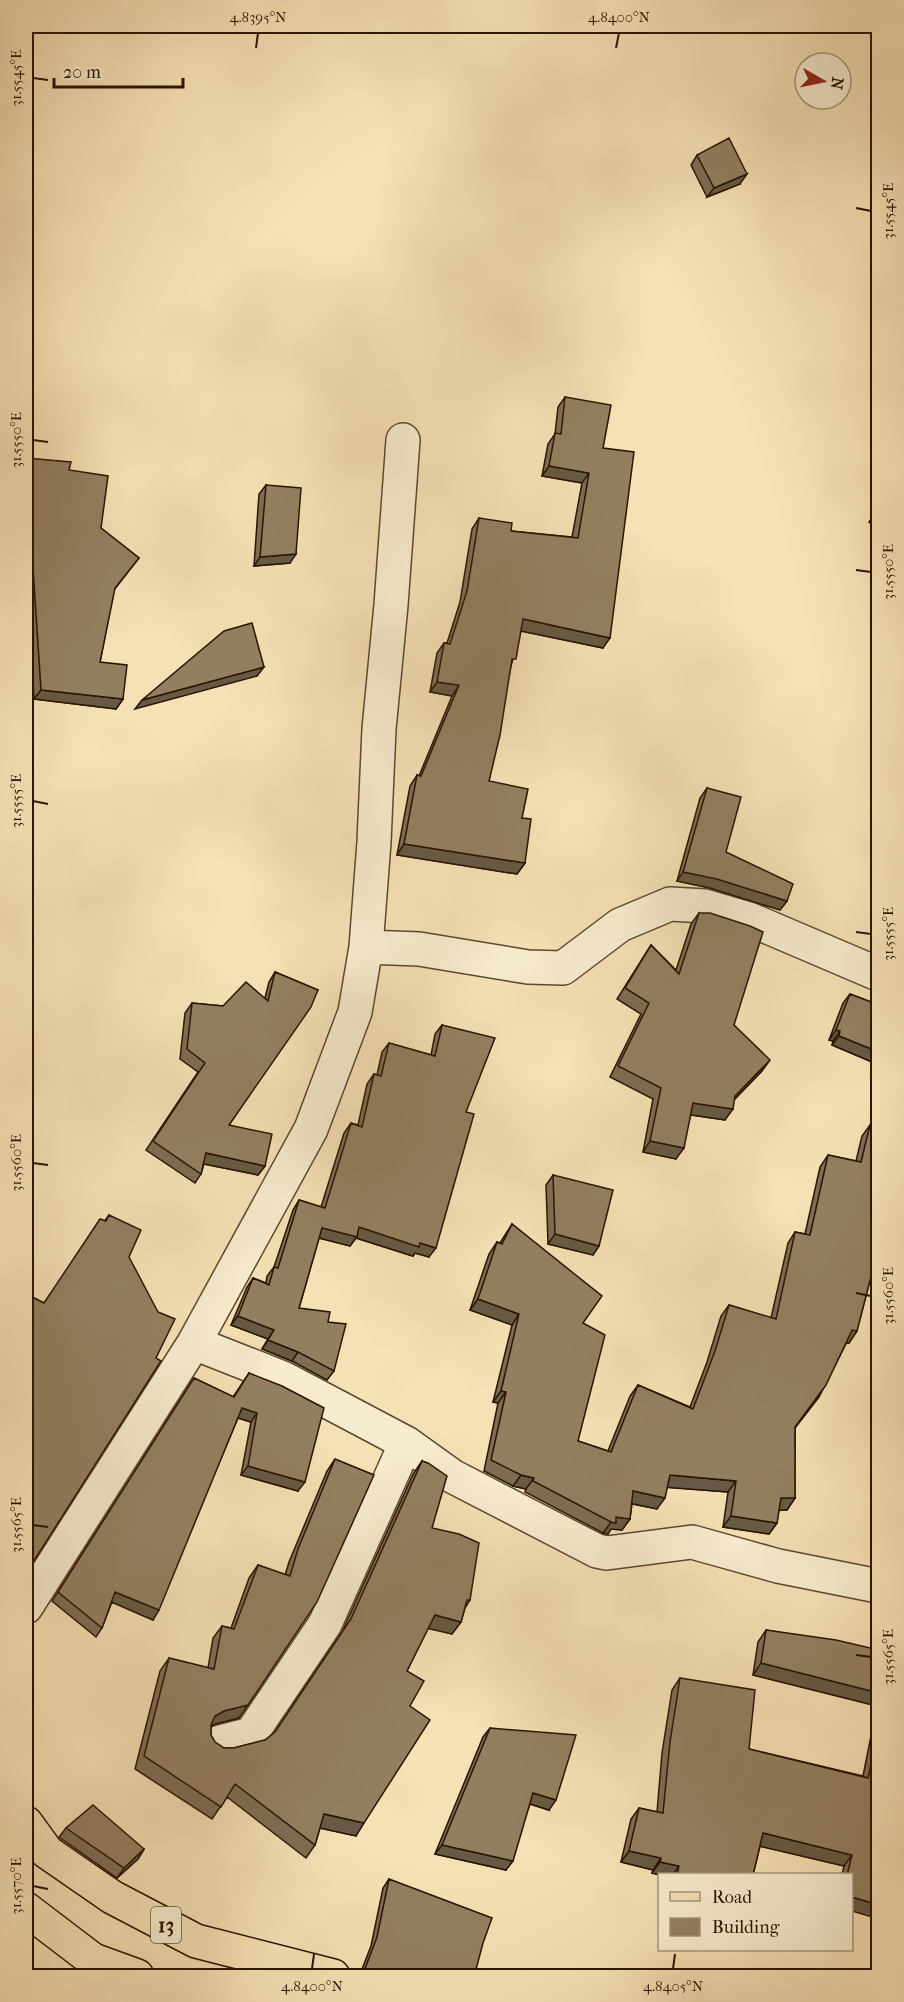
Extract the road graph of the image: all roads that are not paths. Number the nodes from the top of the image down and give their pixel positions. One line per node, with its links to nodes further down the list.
1 (403, 440): 2 (street)
2 (366, 946): 3 (street); 4 (street)
3 (879, 974)
4 (194, 1342): 5 (street); 7 (street)
5 (406, 1443): 6 (street); 8 (street)
6 (879, 1586)
7 (26, 1607)
8 (220, 1742)
9 (26, 1823): 12 (main road, 13)
10 (26, 1909): 11 (main road)
11 (137, 1977)
12 (333, 1977)

